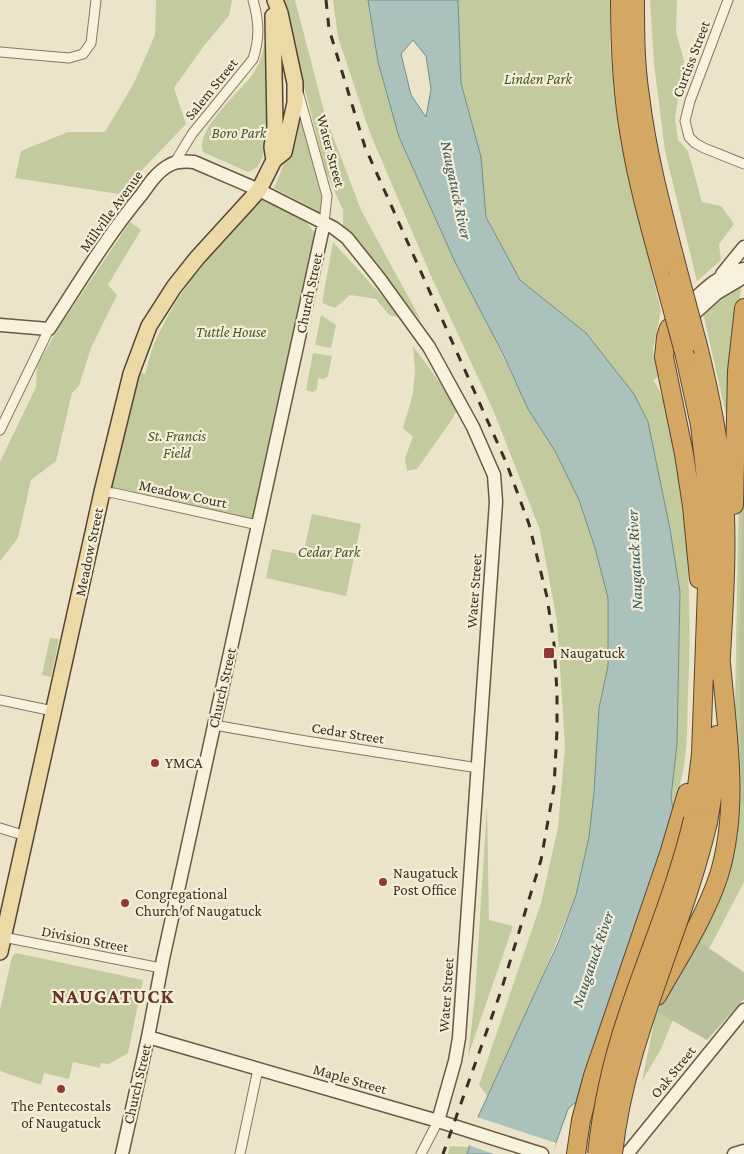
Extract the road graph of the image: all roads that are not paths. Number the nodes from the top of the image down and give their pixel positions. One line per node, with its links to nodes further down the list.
1 (96, 0): 7 (street)
2 (253, 0): 10 (street, Salem Street)
3 (273, 0): 8 (main road); 9 (main road)
4 (620, 0): 16 (highway)
5 (635, 0): 16 (highway)
6 (728, 0): 11 (street, Curtiss Street)
7 (0, 52)
8 (295, 83): 9 (main road); 13 (street, Water Street)
9 (274, 160): 12 (main road)
10 (175, 162): 12 (street); 22 (street, Millville Avenue)
11 (744, 164)
12 (260, 190): 13 (street); 24 (main road, Meadow Street)
13 (324, 223): 25 (street, Church Street); 32 (street, Water Street)
14 (744, 247): 18 (street)
15 (744, 269): 18 (street)
16 (671, 276): 26 (highway, bridge); 27 (highway, bridge)
17 (744, 277): 21 (street)
18 (718, 278): 21 (street)
19 (744, 308): 26 (highway)
20 (0, 324): 22 (street)
21 (669, 328): 27 (highway)
22 (49, 329): 23 (street)
23 (0, 430)
24 (102, 492): 25 (street, Meadow Court); 30 (main road, Meadow Street)
25 (258, 525): 31 (street, Church Street)
26 (723, 607): 28 (highway)
27 (705, 644): 33 (highway)
28 (721, 663): 33 (highway); 48 (highway)
29 (0, 700): 30 (street)
30 (53, 711): 35 (main road, Meadow Street)
31 (214, 725): 32 (street, Cedar Street); 37 (street, Church Street)
32 (478, 768): 41 (street, Water Street)
33 (694, 818): 47 (highway); 49 (highway, bridge); 50 (highway, bridge)
34 (0, 828): 35 (street)
35 (26, 836): 36 (main road, Meadow Street)
36 (2, 945): 37 (street, Division Street)
37 (161, 968): 39 (street, Church Street)
38 (744, 1010): 51 (street, Oak Street)
39 (148, 1037): 40 (street, Maple Street); 43 (street, Church Street)
40 (258, 1070): 41 (street, Maple Street); 44 (street)
41 (438, 1121): 45 (street, Water Street); 46 (street, Maple Street)
42 (744, 1151): 52 (street)
43 (122, 1154)
44 (240, 1154)
45 (421, 1154)
46 (542, 1154)
47 (576, 1154)
48 (587, 1154)
49 (597, 1154)
50 (612, 1154)
51 (627, 1154)
52 (734, 1154)

